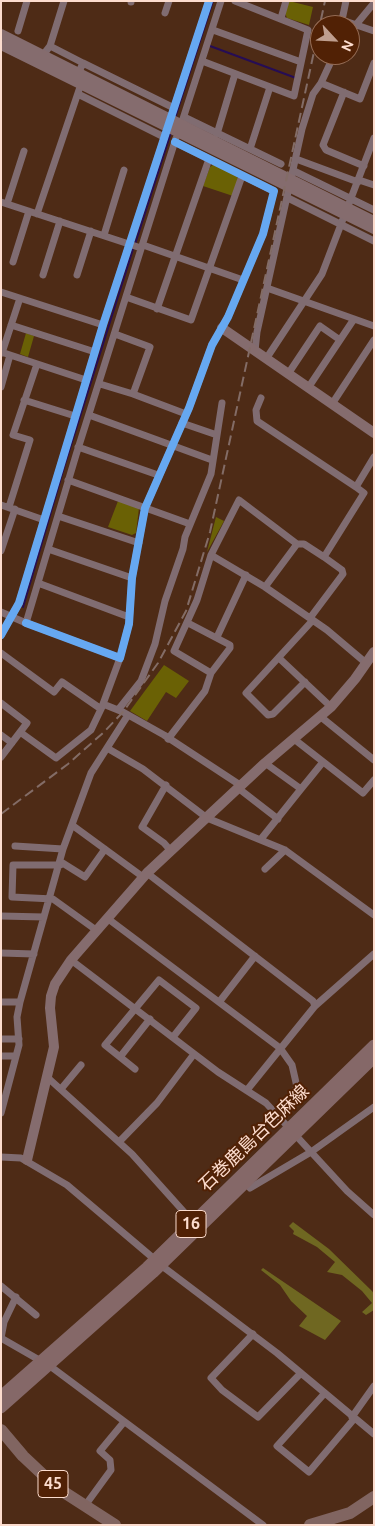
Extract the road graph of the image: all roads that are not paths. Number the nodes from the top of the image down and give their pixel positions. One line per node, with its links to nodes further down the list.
1 (27, 1): 17 (street)
2 (64, 1): 21 (street)
3 (169, 1): 11 (street)
4 (208, 1): 10 (street)
5 (221, 1): 10 (street)
6 (236, 1): 13 (street)
7 (286, 1): 13 (street)
8 (346, 1): 12 (street)
9 (374, 3): 14 (street)
10 (211, 11): 16 (street); 33 (street)
11 (165, 14)
12 (343, 15)
13 (281, 18): 24 (street)
14 (360, 22)
15 (360, 27): 18 (street)
16 (213, 30): 23 (street); 24 (street)
17 (18, 31)
18 (374, 31)
19 (1, 34): 22 (street)
20 (1, 45): 30 (street)
21 (50, 46): 22 (street); 25 (street)
22 (43, 55): 30 (street)
23 (202, 61): 28 (street); 34 (street)
24 (301, 62): 31 (street)
25 (83, 63): 30 (street); 33 (street)
26 (374, 63): 32 (street)
27 (329, 65): 29 (street)
28 (235, 74): 31 (street); 35 (street)
29 (321, 83): 32 (street); 43 (street)
30 (79, 84): 36 (street); 56 (street); 57 (street)
31 (270, 87): 39 (street)
32 (344, 92): 45 (street)
33 (174, 108): 36 (street)
34 (184, 116): 35 (street); 38 (street)
35 (217, 134): 39 (street)
36 (164, 137): 65 (street)
37 (374, 138): 41 (street)
38 (175, 142): 42 (street); 65 (street)
39 (250, 150): 44 (street)
40 (24, 151): 53 (street)
41 (371, 157): 45 (street)
42 (209, 159): 48 (street); 66 (street)
43 (296, 159): 47 (street); 49 (street)
44 (282, 164)
45 (364, 166): 49 (street)
46 (124, 170): 63 (street)
47 (294, 171): 51 (street); 52 (street)
48 (242, 176): 68 (street); 71 (street)
49 (359, 181): 50 (street); 52 (street)
50 (374, 186)
51 (288, 198): 60 (street); 72 (street)
52 (352, 199): 54 (street); 60 (street)
53 (3, 203): 55 (street)
54 (374, 210)
55 (29, 211): 56 (street); 67 (street)
56 (37, 214): 58 (street)
57 (353, 215): 59 (street); 61 (street)
58 (60, 221): 62 (street); 70 (street)
59 (374, 221)
60 (342, 225): 64 (street); 76 (street)
61 (374, 230)
62 (91, 231): 63 (street); 69 (street)
63 (104, 235): 65 (street)
64 (374, 242)
65 (137, 246): 66 (street); 74 (street); 80 (street)
66 (176, 256): 68 (street); 77 (street)
67 (12, 262)
68 (210, 268): 71 (street); 77 (street)
69 (77, 274)
70 (43, 275)
71 (243, 280): 82 (street)
72 (267, 288): 76 (street); 86 (street)
73 (1, 292): 75 (street)
74 (126, 297): 77 (street); 83 (street)
75 (20, 298): 79 (street); 80 (street)
76 (305, 301): 78 (street); 90 (street)
77 (157, 309)
78 (354, 319): 81 (street); 84 (street)
79 (11, 325): 87 (street); 88 (street)
80 (104, 325): 88 (street)
81 (374, 326)
82 (222, 328): 86 (street); 102 (street)
83 (116, 334): 94 (street); 97 (street)
84 (340, 340): 92 (street); 96 (street)
85 (374, 340): 101 (street)
86 (255, 351): 90 (street)
87 (2, 352): 89 (street)
88 (95, 352): 93 (street)
89 (10, 355): 91 (street); 95 (street)
90 (266, 359): 92 (street)
91 (37, 364): 93 (street); 99 (street)
92 (288, 374): 96 (street)
93 (86, 380): 104 (street)
94 (100, 384): 97 (street); 103 (street)
95 (1, 388)
96 (308, 388): 101 (street)
97 (133, 394): 102 (street)
98 (261, 398): 114 (street)
99 (24, 400): 104 (street); 115 (street)
100 (222, 403): 107 (street)
101 (332, 404): 106 (street)
102 (186, 414): 105 (street)
103 (88, 415): 108 (street); 109 (street)
104 (75, 416): 118 (street)
105 (182, 423): 107 (street); 108 (street)
106 (374, 433)
107 (217, 435): 111 (street)
108 (173, 444): 111 (street); 112 (street)
109 (78, 447): 112 (street); 113 (street)
110 (374, 457): 114 (street)
111 (212, 460): 119 (street)
112 (158, 475): 116 (street)
113 (68, 480): 116 (street); 117 (street)
114 (356, 488): 125 (street)
115 (8, 507): 118 (street); 123 (street)
116 (145, 508): 119 (street); 120 (street)
117 (58, 516): 120 (street); 122 (street)
118 (44, 520): 131 (street)
119 (190, 524): 148 (street)
120 (139, 543): 127 (street)
121 (297, 544): 124 (street); 125 (street); 129 (street)
122 (48, 549): 127 (street); 128 (street)
123 (1, 551)
124 (211, 555): 126 (street); 135 (street)
125 (324, 557): 133 (street)
126 (246, 575): 129 (street); 137 (street)
127 (132, 578): 132 (street)
128 (38, 583): 132 (street); 134 (street)
129 (265, 586): 133 (street)
130 (1, 612): 131 (street)
131 (12, 617): 134 (street); 136 (street)
132 (129, 617): 140 (street)
133 (311, 619): 141 (street); 142 (street)
134 (26, 623): 140 (street)
135 (188, 623): 137 (street); 143 (street)
136 (1, 635)
137 (217, 638): 143 (street)
138 (374, 652): 142 (street)
139 (1, 653): 146 (street)
140 (120, 658): 146 (street)
141 (278, 658): 144 (street); 144 (street)
142 (366, 663): 147 (street)
143 (211, 672): 153 (street)
144 (305, 682): 147 (street)
145 (1, 703): 151 (street)
146 (102, 707): 148 (street); 151 (street)
147 (332, 707): 150 (street)
148 (118, 710): 149 (street)
149 (128, 715): 153 (street); 156 (street)
150 (321, 717): 154 (street); 158 (street)
151 (20, 732): 155 (street)
152 (1, 736): 155 (street)
153 (168, 739): 163 (street)
154 (294, 739): 159 (street); 160 (street)
155 (12, 743): 157 (street)
156 (107, 748): 162 (street); 167 (street)
157 (1, 758)
158 (374, 760)
159 (323, 762): 161 (street); 164 (street)
160 (265, 763): 163 (street); 164 (street)
161 (374, 780)
162 (166, 785): 165 (street); 173 (street)
163 (239, 787): 165 (street); 166 (street)
164 (301, 789): 166 (street)
165 (207, 818): 168 (street); 173 (street)
166 (278, 819): 168 (street)
167 (72, 824): 170 (street); 171 (street)
168 (261, 839): 172 (street)
169 (15, 846): 170 (street)
170 (63, 849): 174 (street)
171 (105, 849): 174 (street); 176 (street)
172 (285, 850): 175 (street); 178 (street)
173 (171, 851): 176 (street)
174 (60, 863): 177 (street); 177 (street)
175 (265, 869)
176 (145, 875): 181 (street); 186 (street)
177 (49, 898): 180 (street); 182 (street)
178 (374, 915)
179 (1, 916): 180 (street)
180 (44, 917): 184 (street)
181 (107, 918): 182 (street); 188 (street)
182 (96, 930): 187 (street)
183 (1, 953): 184 (street)
184 (34, 954): 190 (street)
185 (374, 954): 191 (street)
186 (255, 956): 188 (street); 191 (street)
187 (71, 960): 192 (street); 206 (street)
188 (220, 1001): 198 (street)
189 (1, 1002): 190 (street)
190 (20, 1002): 196 (street)
191 (315, 1006): 198 (street)
192 (135, 1008): 193 (street); 194 (street); 202 (street)
193 (150, 1019): 194 (street); 202 (street)
194 (173, 1037): 199 (street)
195 (1, 1039): 196 (street)
196 (19, 1040): 201 (street)
197 (374, 1045): 212 (main road, 石巻鹿島台色麻線 / 16)
198 (280, 1048): 208 (street); 211 (street)
199 (194, 1054): 208 (street); 213 (street)
200 (1, 1056): 201 (street)
201 (16, 1056): 210 (street)
202 (120, 1057): 205 (street)
203 (374, 1058): 212 (main road, 石巻鹿島台色麻線 / 16)
204 (82, 1065): 207 (street)
205 (135, 1068)
206 (47, 1077): 207 (street); 216 (street)
207 (62, 1089): 213 (street)
208 (247, 1090): 211 (street)
209 (374, 1107): 214 (street)
210 (1, 1114)
211 (281, 1116): 212 (street)
212 (294, 1131): 214 (street); 219 (main road, 石巻鹿島台色麻線 / 16); 220 (main road, 石巻鹿島台色麻線 / 16)
213 (119, 1142): 219 (street)
214 (311, 1152): 217 (street); 218 (street)
215 (1, 1157): 216 (street)
216 (26, 1160): 220 (street)
217 (250, 1188)
218 (374, 1214)
219 (192, 1222): 220 (main road, 石巻鹿島台色麻線 / 16)
220 (158, 1262): 224 (street); 225 (main road, 石巻鹿島台色麻線 / 16)
221 (1, 1286): 222 (street)
222 (16, 1297): 223 (street); 225 (street)
223 (36, 1315)
224 (253, 1334): 226 (street); 226 (street)
225 (46, 1363): 229 (main road, 石巻鹿島台色麻線 / 16); 230 (main road, 石巻鹿島台色麻線 / 16); 232 (street)
226 (300, 1373): 228 (street)
227 (374, 1386): 231 (street)
228 (324, 1394): 231 (street); 231 (street)
229 (1, 1396)
230 (1, 1408)
231 (353, 1418): 234 (street)
232 (124, 1422): 236 (street); 238 (street)
233 (1, 1430): 236 (highway, 45)
234 (374, 1434)
235 (374, 1497): 239 (highway)
236 (84, 1506): 237 (highway, 45)
237 (115, 1525)
238 (263, 1525)
239 (310, 1525)

